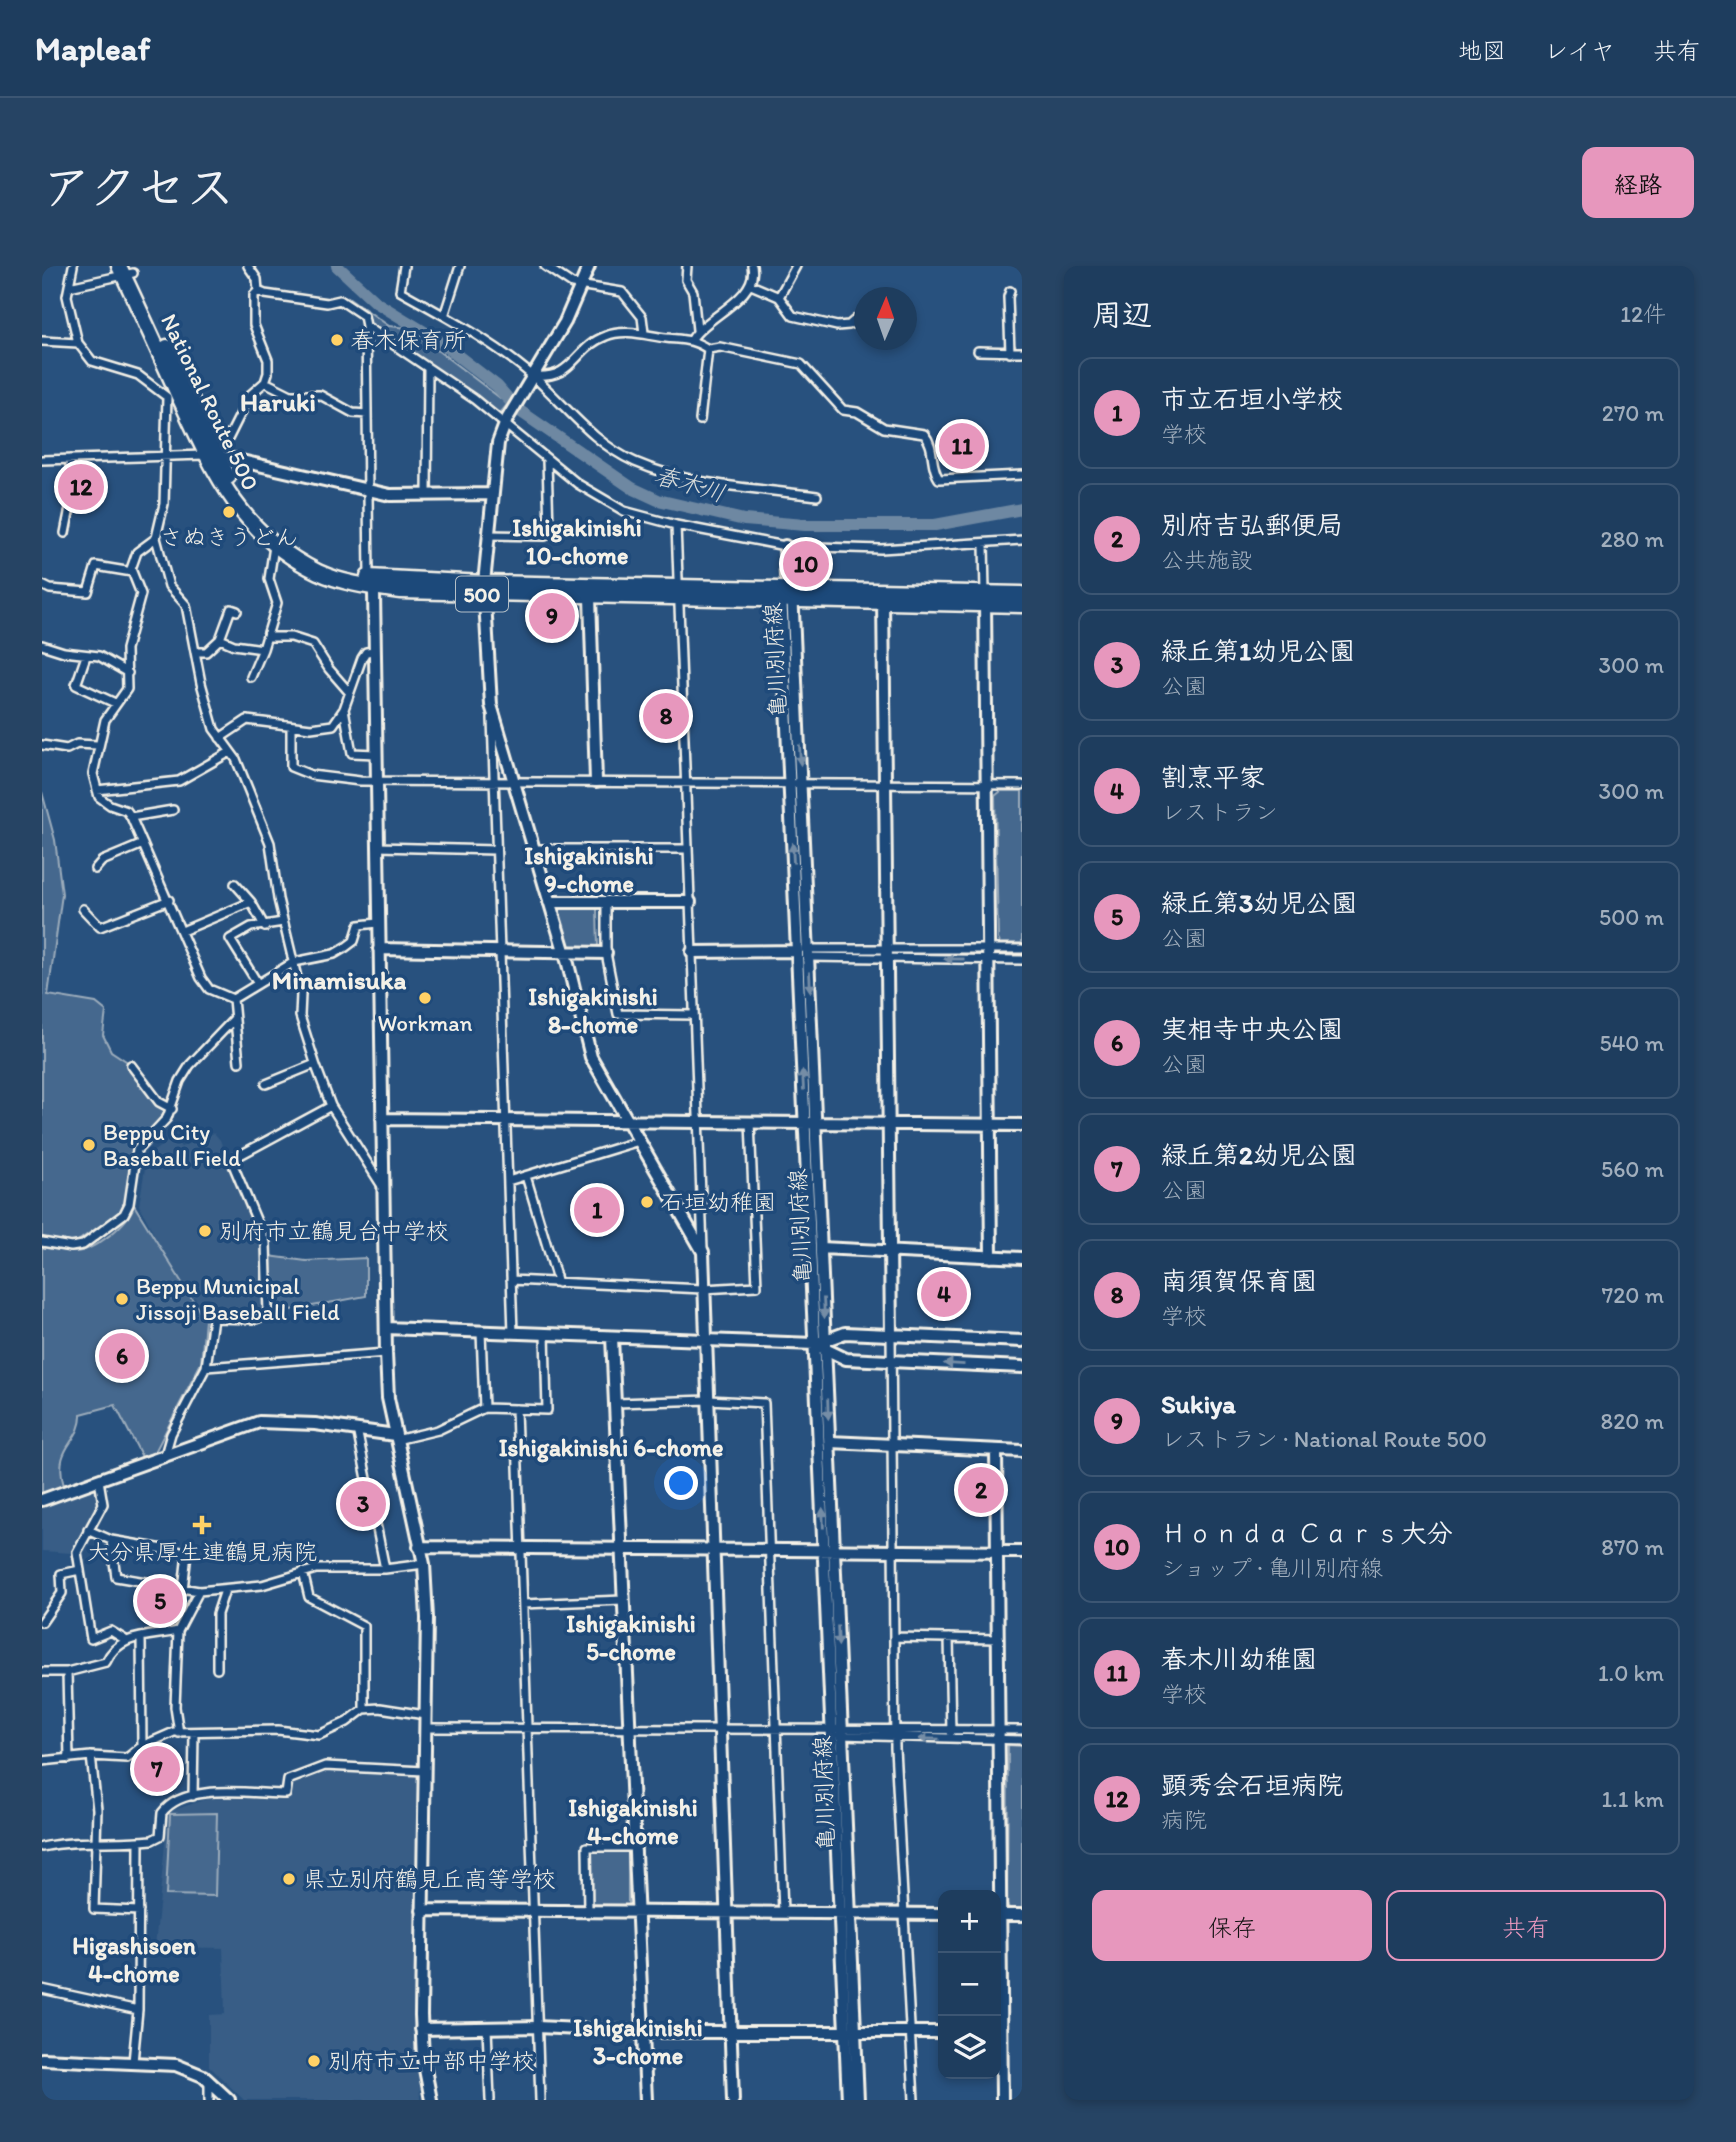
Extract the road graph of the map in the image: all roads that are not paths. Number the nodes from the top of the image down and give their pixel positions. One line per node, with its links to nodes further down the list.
1 (74, 266): 13 (street)
2 (248, 266): 14 (street)
3 (404, 266): 17 (street)
4 (460, 266): 17 (street)
5 (545, 266): 11 (street)
6 (589, 266): 11 (street)
7 (687, 266): 20 (street)
8 (752, 266): 12 (street)
9 (796, 266): 16 (street)
10 (126, 270): 13 (street); 35 (highway, National Route 500 / 500)
11 (582, 285): 21 (street); 30 (street)
12 (751, 285): 16 (street); 20 (street)
13 (69, 288): 24 (street)
14 (258, 290): 19 (street); 31 (street)
15 (1010, 291): 27 (street)
16 (779, 297): 18 (street)
17 (445, 313): 30 (street)
18 (854, 321)
19 (366, 326): 29 (street); 32 (street)
20 (697, 330): 22 (street)
21 (644, 333): 22 (street); 30 (street)
22 (692, 339): 25 (street)
23 (42, 341): 24 (street)
24 (78, 343): 36 (street)
25 (708, 349): 33 (street); 40 (street)
26 (978, 351): 27 (street)
27 (1010, 352): 28 (street)
28 (1022, 352)
29 (428, 368): 34 (street); 42 (street)
30 (532, 378): 34 (street); 44 (street)
31 (264, 382): 32 (street); 35 (street)
32 (367, 414): 41 (street)
33 (700, 420)
34 (506, 422): 39 (street); 43 (street)
35 (211, 454): 36 (street); 41 (street); 51 (highway, National Route 500 / 500); 54 (highway, National Route 500 / 500)
36 (166, 455): 37 (street); 48 (street)
37 (70, 459): 38 (street); 46 (street)
38 (42, 460)
39 (547, 460): 45 (street); 47 (street)
40 (1022, 475)
41 (368, 491): 42 (street); 54 (street)
42 (427, 495): 43 (street)
43 (491, 495): 47 (street)
44 (817, 496)
45 (676, 526): 52 (street); 58 (street)
46 (65, 533)
47 (487, 535): 56 (street)
48 (156, 538): 53 (street); 70 (street)
49 (1022, 540): 50 (street)
50 (984, 544): 52 (street); 62 (street)
51 (274, 546): 54 (highway, National Route 500 / 500); 65 (street)
52 (785, 546): 57 (street, 亀川別府線)
53 (132, 572): 55 (street); 72 (street)
54 (370, 582): 56 (highway, National Route 500 / 500); 69 (street)
55 (42, 585)
56 (484, 588): 58 (highway, National Route 500 / 500); 61 (highway, National Route 500 / 500); 76 (street)
57 (787, 591): 58 (highway, National Route 500 / 500); 60 (highway, National Route 500 / 500); 89 (street, 亀川別府線)
58 (678, 593): 61 (highway, National Route 500 / 500); 88 (street)
59 (1022, 594): 62 (highway, National Route 500 / 500)
60 (883, 596): 62 (highway, National Route 500 / 500); 90 (street)
61 (590, 597): 87 (street)
62 (985, 598): 63 (highway, National Route 500 / 500); 91 (street)
63 (1022, 605)
64 (237, 611): 66 (street)
65 (268, 637): 68 (street); 74 (street)
66 (220, 639): 68 (street); 70 (street)
67 (42, 645): 71 (street)
68 (263, 649): 73 (street)
69 (375, 651): 74 (street); 83 (street)
70 (196, 652): 79 (street)
71 (86, 656): 72 (street); 75 (street)
72 (128, 673): 75 (street)
73 (251, 677)
74 (349, 692): 77 (street)
75 (115, 704): 81 (street)
76 (491, 705): 85 (street); 86 (street)
77 (344, 709): 78 (street); 83 (street)
78 (290, 726): 79 (street); 84 (street)
79 (220, 738): 82 (street)
80 (42, 745): 81 (street)
81 (97, 745): 93 (street)
82 (230, 752): 93 (street); 109 (street)
83 (376, 754): 84 (street)
84 (377, 779): 85 (street); 97 (street)
85 (494, 780): 86 (street); 100 (street)
86 (514, 780): 87 (street); 98 (street)
87 (596, 781): 88 (street)
88 (686, 782): 89 (street); 99 (street)
89 (795, 783): 90 (street); 118 (street, 亀川別府線)
90 (886, 784): 91 (street); 120 (street)
91 (987, 785): 92 (street); 121 (street)
92 (1022, 785)
93 (97, 790): 95 (street)
94 (173, 810): 95 (street)
95 (131, 817): 96 (street)
96 (143, 844): 101 (street); 103 (street)
97 (377, 848): 100 (street); 110 (street)
98 (534, 849): 99 (street); 105 (street)
99 (688, 849): 106 (street)
100 (495, 850): 115 (street)
101 (94, 869)
102 (235, 884): 104 (street)
103 (169, 901): 108 (street); 112 (street)
104 (251, 902): 111 (street); 112 (street)
105 (549, 902): 107 (street); 116 (street)
106 (690, 902): 107 (street); 117 (street)
107 (606, 903): 119 (street)
108 (83, 909)
109 (283, 922): 111 (street); 123 (street)
110 (379, 923): 113 (street); 123 (street)
111 (265, 927): 124 (street)
112 (182, 931): 125 (street)
113 (379, 949): 115 (street); 134 (street)
114 (1022, 949): 121 (street)
115 (499, 951): 116 (street); 135 (street)
116 (564, 952): 119 (street); 136 (street)
117 (692, 952): 118 (street); 126 (street)
118 (805, 952): 120 (street); 139 (street, 亀川別府線)
119 (606, 953): 126 (street)
120 (887, 953): 121 (street); 140 (street)
121 (988, 954): 122 (street); 141 (street)
122 (1022, 960)
123 (294, 962): 124 (street); 129 (street)
124 (258, 984): 125 (street)
125 (233, 999): 127 (street)
126 (694, 1015): 137 (street)
127 (234, 1019): 128 (street); 133 (street)
128 (239, 1062)
129 (315, 1064): 131 (street); 132 (street)
130 (131, 1065): 133 (street)
131 (266, 1084)
132 (331, 1106): 146 (street); 167 (street)
133 (172, 1109): 147 (street)
134 (382, 1119): 135 (street); 146 (street)
135 (506, 1121): 136 (street); 145 (street)
136 (628, 1122): 137 (street); 143 (street)
137 (698, 1122): 138 (street); 150 (street)
138 (750, 1122): 139 (street); 155 (street)
139 (811, 1123): 140 (street); 148 (street, 亀川別府線); 164 (street, 亀川別府線)
140 (889, 1124): 141 (street); 149 (street)
141 (991, 1125): 142 (street); 151 (street)
142 (1022, 1125)
143 (639, 1141): 144 (street); 150 (street)
144 (526, 1176): 145 (street); 154 (street)
145 (508, 1181): 153 (street)
146 (383, 1186): 156 (street)
147 (42, 1242)
148 (821, 1248): 149 (street); 164 (street, 亀川別府線, one-way to 164)
149 (891, 1251): 151 (street); 160 (street)
150 (703, 1252): 155 (street)
151 (991, 1256): 152 (street)
152 (1022, 1258)
153 (511, 1280): 154 (street); 158 (street)
154 (558, 1283): 155 (street)
155 (703, 1289): 162 (street)
156 (386, 1328): 157 (street); 165 (street)
157 (481, 1332): 158 (street); 171 (street)
158 (513, 1333): 159 (street)
159 (545, 1334): 161 (street); 172 (street)
160 (891, 1336): 163 (street); 164 (street); 166 (street)
161 (612, 1337): 162 (street); 170 (street)
162 (706, 1340): 164 (street); 169 (street)
163 (1022, 1341)
164 (822, 1345): 166 (street); 175 (street, 亀川別府線, one-way to 175); 189 (street, 亀川別府線, one-way to 164)
165 (386, 1353): 167 (street); 174 (street)
166 (892, 1361): 168 (street, one-way to 166); 176 (street)
167 (206, 1367): 179 (street)
168 (1022, 1367)
169 (709, 1400): 170 (street); 187 (street); 188 (street)
170 (615, 1403): 186 (street)
171 (484, 1408): 172 (street); 174 (street)
172 (516, 1409): 185 (street)
173 (357, 1429): 174 (street); 179 (street); 194 (street)
174 (396, 1437): 184 (street)
175 (830, 1442): 176 (street); 189 (street, 亀川別府線)
176 (893, 1445): 177 (street); 190 (street)
177 (996, 1450): 178 (street); 191 (street)
178 (1022, 1451)
179 (165, 1455): 180 (street)
180 (99, 1480): 181 (street); 182 (street)
181 (42, 1500)
182 (88, 1530): 183 (street); 195 (street)
183 (111, 1540): 197 (street); 197 (street)
184 (419, 1547): 185 (street); 193 (street)
185 (521, 1547): 186 (street); 201 (street)
186 (621, 1548): 187 (street); 200 (street)
187 (714, 1549): 188 (street); 220 (street)
188 (769, 1549): 189 (street); 221 (street)
189 (829, 1550): 190 (street); 223 (street, 亀川別府線)
190 (893, 1551): 191 (street); 205 (street)
191 (996, 1552): 192 (street); 208 (street)
192 (1022, 1552)
193 (424, 1564): 194 (street); 213 (street)
194 (385, 1569): 196 (street)
195 (80, 1570): 202 (street); 206 (street)
196 (303, 1572): 198 (street); 212 (street)
197 (183, 1590): 199 (street)
198 (225, 1590): 199 (street); 209 (street)
199 (199, 1591): 203 (street)
200 (623, 1600): 201 (street); 218 (street)
201 (523, 1604): 216 (street)
202 (42, 1622)
203 (178, 1631): 204 (street); 224 (street)
204 (141, 1637): 206 (street); 229 (street)
205 (895, 1637): 207 (street); 215 (street)
206 (124, 1639): 211 (street)
207 (949, 1639): 208 (street); 217 (street)
208 (996, 1639): 225 (street)
209 (217, 1669)
210 (42, 1672): 211 (street)
211 (67, 1672): 231 (street)
212 (364, 1709): 213 (street); 222 (street)
213 (425, 1715): 214 (street)
214 (425, 1728): 216 (street); 233 (street)
215 (895, 1728): 217 (street); 223 (street); 226 (street)
216 (527, 1729): 218 (street); 240 (street)
217 (951, 1729): 225 (street); 227 (street)
218 (630, 1730): 220 (street); 238 (street)
219 (1022, 1730): 225 (street)
220 (721, 1731): 221 (street); 245 (street)
221 (776, 1731): 223 (street); 246 (street)
222 (194, 1732): 224 (street); 234 (street)
223 (839, 1732): 226 (street); 247 (street, 亀川別府線)
224 (179, 1733): 229 (street)
225 (998, 1735): 227 (street); 228 (street); 239 (street)
226 (895, 1738): 227 (street, one-way to 226); 248 (street)
227 (951, 1739)
228 (1022, 1740)
229 (142, 1746): 230 (street)
230 (91, 1756): 231 (street); 236 (street)
231 (69, 1759): 232 (street)
232 (42, 1761)
233 (424, 1771): 234 (street); 241 (street)
234 (193, 1796): 235 (street)
235 (139, 1842): 236 (street); 242 (street)
236 (96, 1843): 237 (street); 242 (street)
237 (42, 1847)
238 (635, 1847): 243 (street); 244 (street)
239 (998, 1890)
240 (533, 1909): 241 (street); 243 (street); 256 (street)
241 (422, 1910): 258 (street)
242 (138, 1911): 254 (street)
243 (588, 1911): 244 (street)
244 (638, 1911): 245 (street); 260 (street)
245 (727, 1911): 246 (street); 259 (street)
246 (783, 1912): 247 (street)
247 (845, 1912): 248 (street); 261 (street, 亀川別府線)
248 (902, 1913): 249 (street); 262 (street)
249 (938, 1914)
250 (1001, 1915): 251 (street)
251 (1022, 1915)
252 (998, 1953): 255 (street)
253 (42, 1989): 254 (street)
254 (138, 2010): 265 (street)
255 (999, 2016)
256 (537, 2027): 257 (street); 260 (street); 272 (street)
257 (487, 2028): 258 (street); 271 (street)
258 (421, 2029): 270 (street)
259 (732, 2031): 260 (street); 261 (street); 274 (street)
260 (643, 2032): 273 (street)
261 (850, 2032): 262 (street); 275 (street, 亀川別府線); 276 (street, 亀川別府線)
262 (909, 2032): 263 (street); 277 (street)
263 (938, 2032)
264 (42, 2059): 265 (street)
265 (133, 2062): 267 (street)
266 (1001, 2078): 278 (street)
267 (209, 2080): 268 (street); 269 (street)
268 (209, 2100)
269 (229, 2100)
270 (431, 2100)
271 (490, 2100)
272 (540, 2100)
273 (646, 2100)
274 (733, 2100)
275 (848, 2100)
276 (858, 2100)
277 (914, 2100)
278 (1002, 2100)

